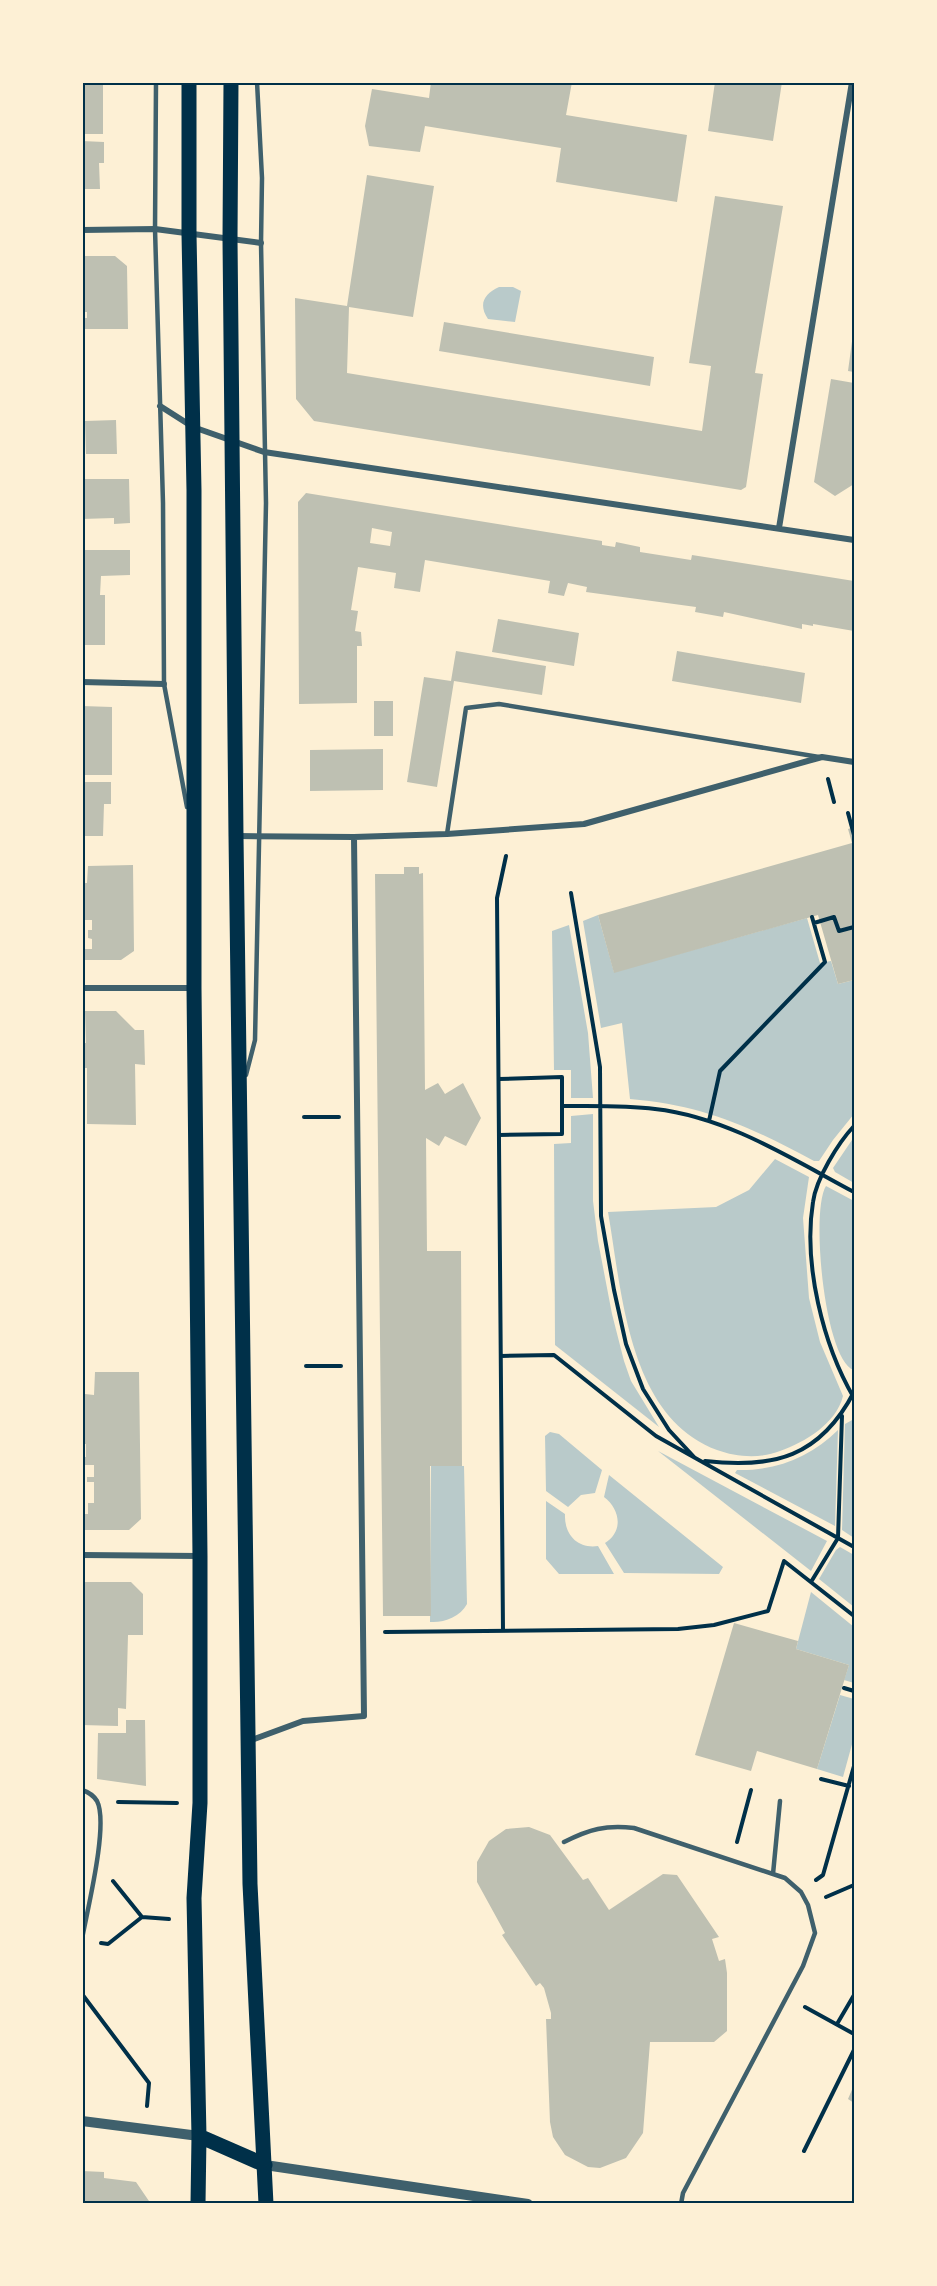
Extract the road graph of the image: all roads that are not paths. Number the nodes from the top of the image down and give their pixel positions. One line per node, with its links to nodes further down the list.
1 (156, 82): 6 (lane)
2 (189, 82): 8 (main road)
3 (231, 82): 9 (main road)
4 (257, 82): 10 (lane)
5 (852, 82): 15 (street)
6 (155, 229): 7 (street); 8 (street); 11 (lane)
7 (82, 230)
8 (189, 234): 9 (street); 12 (main road)
9 (230, 238): 10 (street); 13 (main road)
10 (261, 243): 14 (lane)
11 (160, 406): 12 (street); 18 (lane)
12 (193, 427): 13 (street); 25 (main road)
13 (233, 442): 14 (street); 22 (main road)
14 (264, 452): 15 (street); 23 (lane)
15 (778, 528): 16 (street)
16 (855, 540)
17 (82, 682): 18 (street)
18 (164, 684): 25 (lane)
19 (822, 758): 20 (street); 21 (street); 21 (lane)
20 (855, 762)
21 (447, 834): 24 (street)
22 (236, 836): 23 (street); 28 (main road)
23 (261, 837): 24 (street); 28 (lane)
24 (354, 837): 31 (street)
25 (194, 841): 27 (main road)
26 (82, 988): 27 (street)
27 (194, 988): 30 (main road)
28 (239, 1098): 31 (main road)
29 (82, 1555): 30 (street)
30 (200, 1556): 38 (main road)
31 (248, 1742): 39 (main road)
32 (82, 1790): 36 (lane)
33 (780, 1801): 35 (lane)
34 (564, 1842): 35 (lane)
35 (773, 1874): 43 (lane)
36 (82, 1939)
37 (82, 2121): 38 (street)
38 (199, 2136): 39 (main road); 40 (main road)
39 (265, 2165): 41 (main road); 42 (street)
40 (198, 2204)
41 (266, 2204)
42 (528, 2204)
43 (681, 2204)

